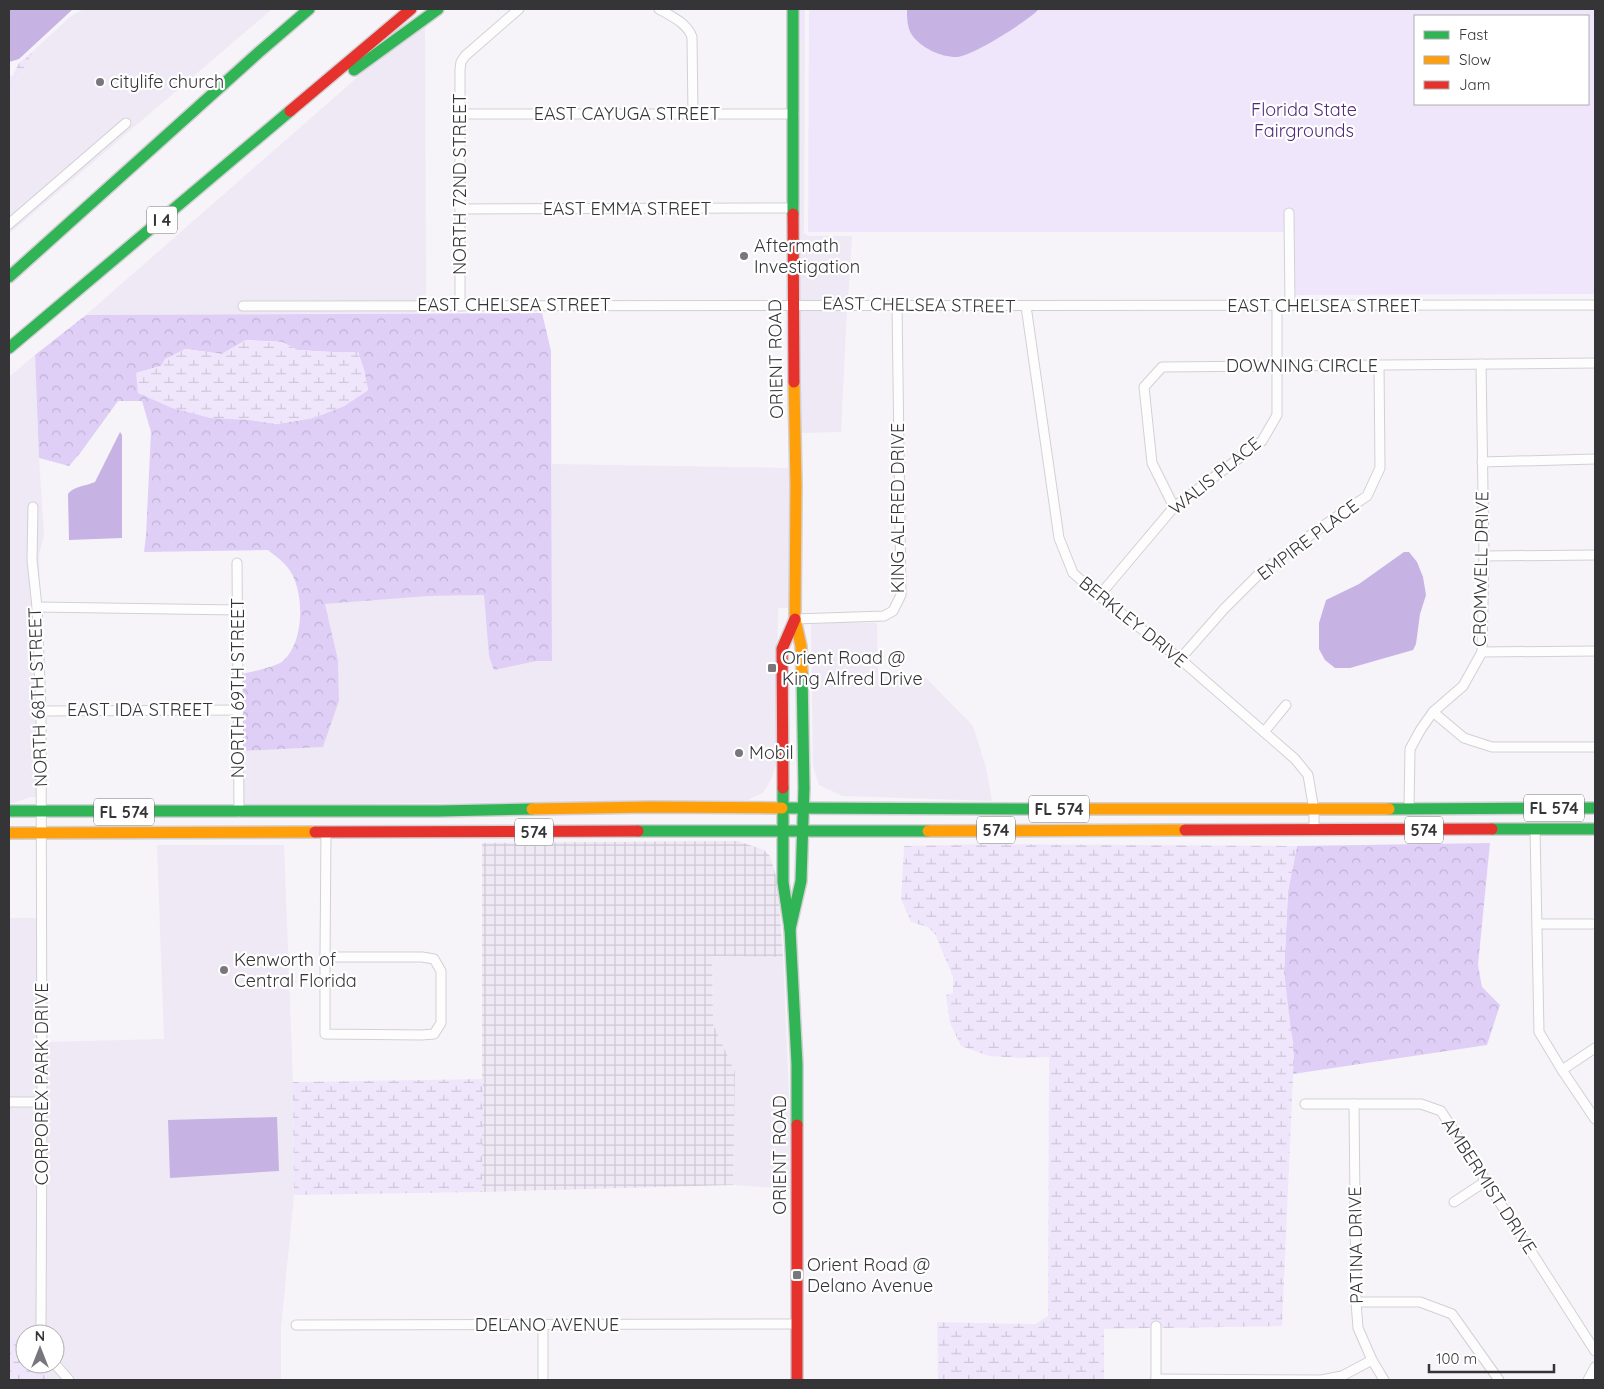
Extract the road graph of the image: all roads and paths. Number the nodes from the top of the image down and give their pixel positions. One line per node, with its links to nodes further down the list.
1 (302, 9): 8 (main road)
2 (309, 9): 8 (main road)
3 (411, 9): 9 (main road, I 4)
4 (438, 9): 9 (main road)
5 (519, 9): 10 (street, NORTH 72ND STREET)
6 (659, 9): 11 (street)
7 (793, 9): 12 (main road, ORIENT ROAD)
8 (258, 53): 18 (main road)
9 (314, 91): 27 (main road, I 4)
10 (460, 114): 11 (street, EAST CAYUGA STREET); 15 (street, NORTH 72ND STREET)
11 (693, 114): 12 (street, EAST CAYUGA STREET)
12 (794, 114): 14 (main road, ORIENT ROAD)
13 (126, 123): 17 (street)
14 (794, 208): 15 (street, EAST EMMA STREET); 19 (main road, ORIENT ROAD)
15 (460, 209): 23 (street, NORTH 72ND STREET)
16 (1289, 213): 26 (street)
17 (9, 224)
18 (9, 277)
19 (793, 304): 20 (street, EAST CHELSEA STREET); 23 (street, EAST CHELSEA STREET); 42 (main road, ORIENT ROAD)
20 (897, 305): 24 (street, EAST CHELSEA STREET); 42 (street, KING ALFRED DRIVE)
21 (1595, 305): 26 (street, EAST CHELSEA STREET)
22 (243, 306): 23 (street, EAST CHELSEA STREET)
23 (460, 306)
24 (1026, 306): 25 (street, EAST CHELSEA STREET); 39 (street, BERKLEY DRIVE)
25 (1277, 306): 26 (street, EAST CHELSEA STREET); 30 (street, WALIS PLACE)
26 (1290, 306)
27 (9, 348)
28 (1595, 363): 29 (street, DOWNING CIRCLE)
29 (1481, 364): 31 (street, DOWNING CIRCLE); 33 (street, CROMWELL DRIVE)
30 (1277, 366): 31 (street, DOWNING CIRCLE); 35 (street, WALIS PLACE); 35 (street, DOWNING CIRCLE)
31 (1379, 366): 45 (street, EMPIRE PLACE)
32 (1595, 460): 33 (street)
33 (1482, 462): 37 (street, CROMWELL DRIVE)
34 (33, 507): 40 (street, NORTH 68TH STREET)
35 (1174, 507): 39 (street, WALIS PLACE)
36 (1595, 555): 37 (street)
37 (1484, 556): 44 (street, CROMWELL DRIVE)
38 (237, 563): 41 (street, NORTH 69TH STREET)
39 (1099, 596): 45 (street, BERKLEY DRIVE)
40 (37, 607): 41 (street); 48 (street, NORTH 68TH STREET)
41 (238, 610): 47 (street, NORTH 69TH STREET)
42 (795, 619): 52 (main road, ORIENT ROAD); 53 (main road, ORIENT ROAD)
43 (1595, 651): 44 (street)
44 (1482, 652): 49 (street, CROMWELL DRIVE)
45 (1180, 659): 50 (street, BERKLEY DRIVE)
46 (1286, 705): 50 (street)
47 (239, 710): 48 (street, EAST IDA STREET); 60 (street, NORTH 69TH STREET)
48 (41, 711): 59 (street, NORTH 68TH STREET)
49 (1433, 712): 51 (street); 55 (street, CROMWELL DRIVE)
50 (1264, 732): 57 (street, BERKLEY DRIVE)
51 (1595, 747)
52 (783, 807): 53 (main road, FL 574); 61 (main road, FL 574); 65 (main road, ORIENT ROAD)
53 (804, 807): 57 (main road, FL 574); 66 (main road, ORIENT ROAD)
54 (1595, 808): 56 (main road, FL 574)
55 (1409, 809): 56 (main road, FL 574); 57 (main road, FL 574)
56 (1512, 809): 63 (main road)
57 (1314, 810): 67 (street, BERKLEY DRIVE)
58 (9, 811): 59 (main road, FL 574)
59 (41, 812): 60 (main road, FL 574); 71 (street, NORTH 68TH STREET)
60 (242, 812): 61 (main road, FL 574); 68 (main road)
61 (289, 812): 68 (main road)
62 (1595, 818): 63 (main road)
63 (1535, 829): 64 (main road, 574); 67 (main road, 574); 72 (street)
64 (1595, 829)
65 (783, 830): 66 (main road, 574); 69 (main road, 574); 74 (main road, ORIENT ROAD)
66 (803, 830): 67 (main road, 574); 74 (main road, ORIENT ROAD)
67 (1314, 830)
68 (265, 832): 69 (main road, 574); 71 (main road, 574)
69 (326, 832): 75 (street)
70 (9, 833): 71 (main road, 574)
71 (41, 833): 79 (street, CORPOREX PARK DRIVE)
72 (1537, 924): 73 (street); 77 (street)
73 (1595, 924)
74 (790, 929): 88 (main road, ORIENT ROAD)
75 (325, 957): 75 (street)
76 (1595, 1048): 77 (street)
77 (1562, 1070): 82 (street)
78 (9, 1102): 79 (street)
79 (42, 1102): 86 (street, CORPOREX PARK DRIVE)
80 (1304, 1104): 81 (street, AMBERMIST DRIVE)
81 (1354, 1104): 83 (street, AMBERMIST DRIVE); 85 (street, PATINA DRIVE)
82 (1595, 1119)
83 (1486, 1181): 84 (street); 91 (street, AMBERMIST DRIVE)
84 (1454, 1202)
85 (1356, 1302): 92 (street, PATINA DRIVE); 98 (street)
86 (40, 1324)
87 (543, 1324): 88 (street, DELANO AVENUE); 89 (street, DELANO AVENUE); 95 (street)
88 (797, 1324): 96 (main road, ORIENT ROAD)
89 (296, 1325)
90 (1156, 1326): 94 (street)
91 (1595, 1351)
92 (1372, 1360): 94 (street); 97 (street, PATINA DRIVE)
93 (1595, 1367): 99 (street)
94 (1156, 1379)
95 (543, 1380)
96 (797, 1380)
97 (1384, 1380)
98 (1499, 1380)
99 (1588, 1380)

